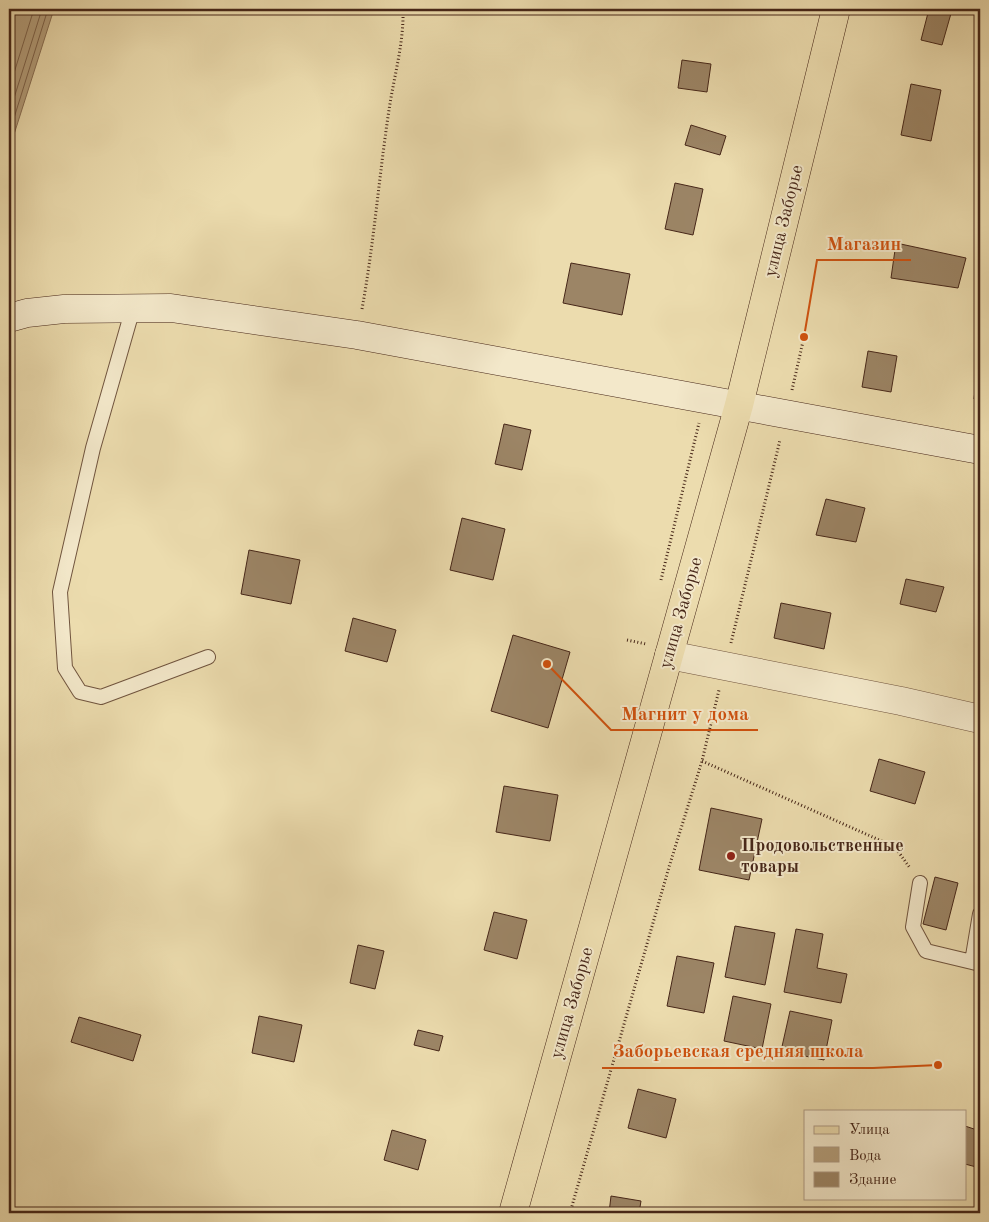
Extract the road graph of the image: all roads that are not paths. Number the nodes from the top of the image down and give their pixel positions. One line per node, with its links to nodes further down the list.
1 (836, 9): 4 (main road, улица Заборье)
2 (133, 308): 3 (street); 4 (street); 7 (lane)
3 (9, 318)
4 (739, 405): 5 (street); 6 (main road, улица Заборье)
5 (980, 450)
6 (669, 655): 8 (street); 12 (main road, улица Заборье)
7 (208, 657)
8 (980, 719)
9 (920, 883): 11 (lane)
10 (980, 914): 11 (lane)
11 (976, 963)
12 (514, 1213)

